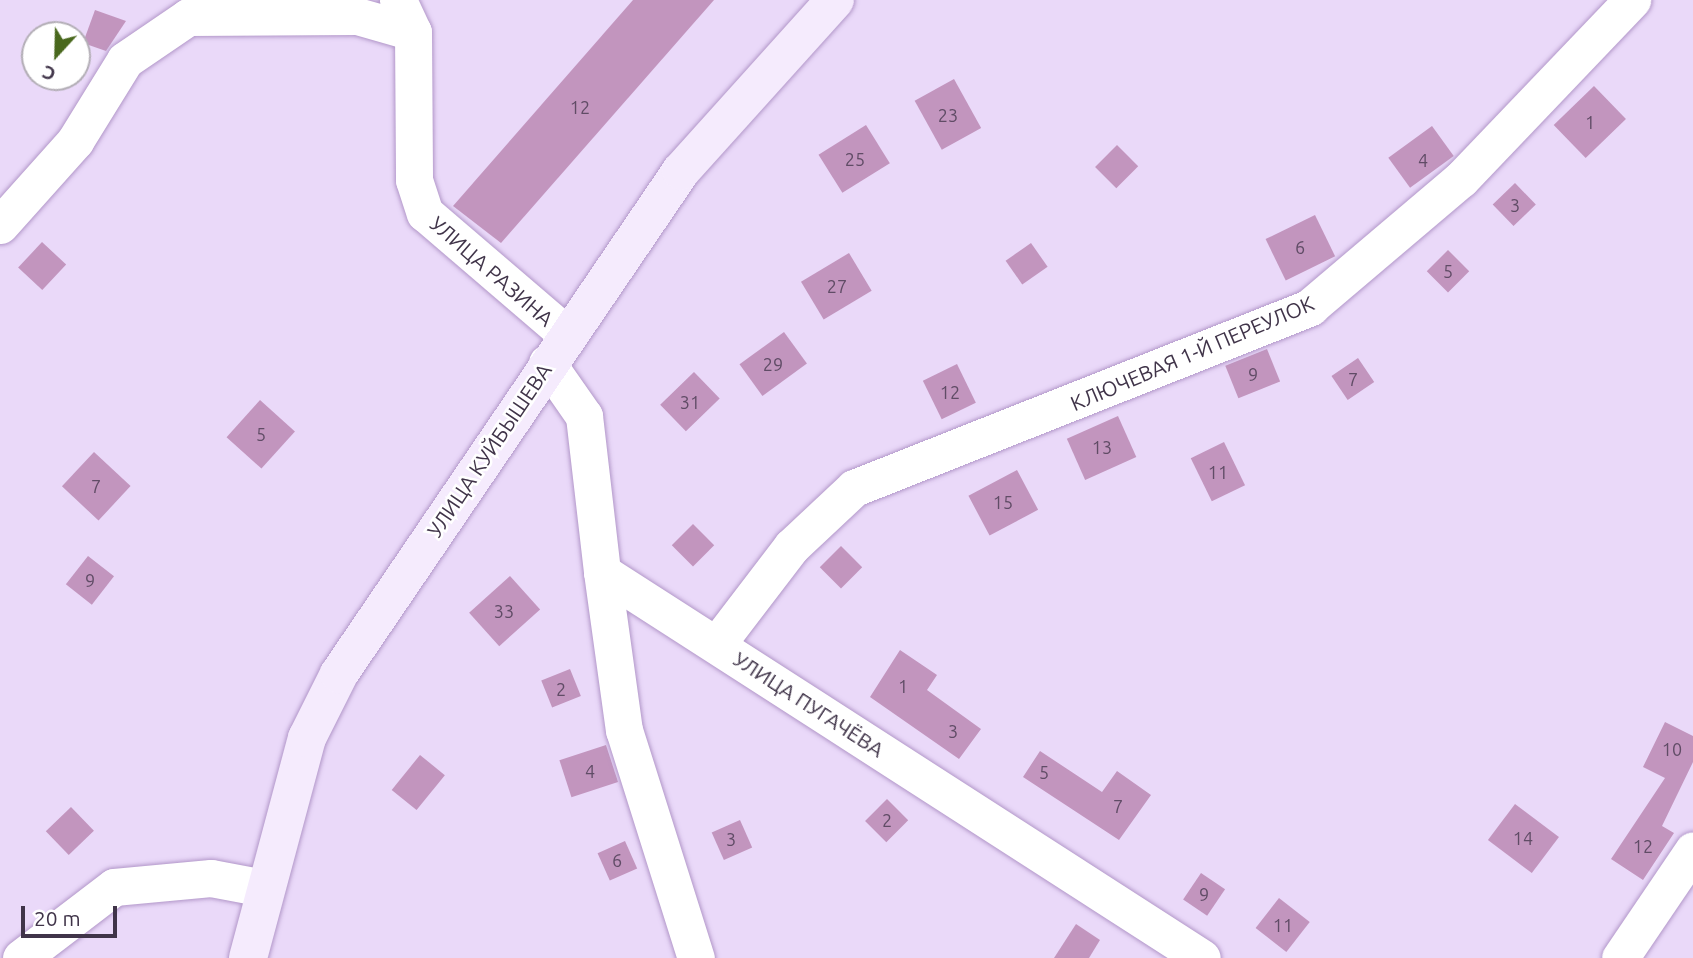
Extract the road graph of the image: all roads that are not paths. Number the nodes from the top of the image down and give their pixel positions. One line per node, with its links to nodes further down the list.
1 (835, 0): 5 (main road, УЛИЦА КУЙБЫШЕВА)
2 (1632, 0): 7 (street, КЛЮЧЕВАЯ 1-Й ПЕРЕУЛОК)
3 (406, 16): 4 (street); 5 (street, УЛИЦА РАЗИНА)
4 (0, 225)
5 (556, 348): 6 (street); 9 (main road, УЛИЦА КУЙБЫШЕВА)
6 (602, 572): 7 (street, УЛИЦА ПУГАЧЁВА); 12 (street)
7 (717, 644): 13 (street, УЛИЦА ПУГАЧЁВА)
8 (1693, 850): 14 (street)
9 (264, 888): 10 (street); 11 (main road, УЛИЦА КУЙБЫШЕВА)
10 (22, 958)
11 (248, 958)
12 (696, 958)
13 (1202, 958)
14 (1620, 958)

